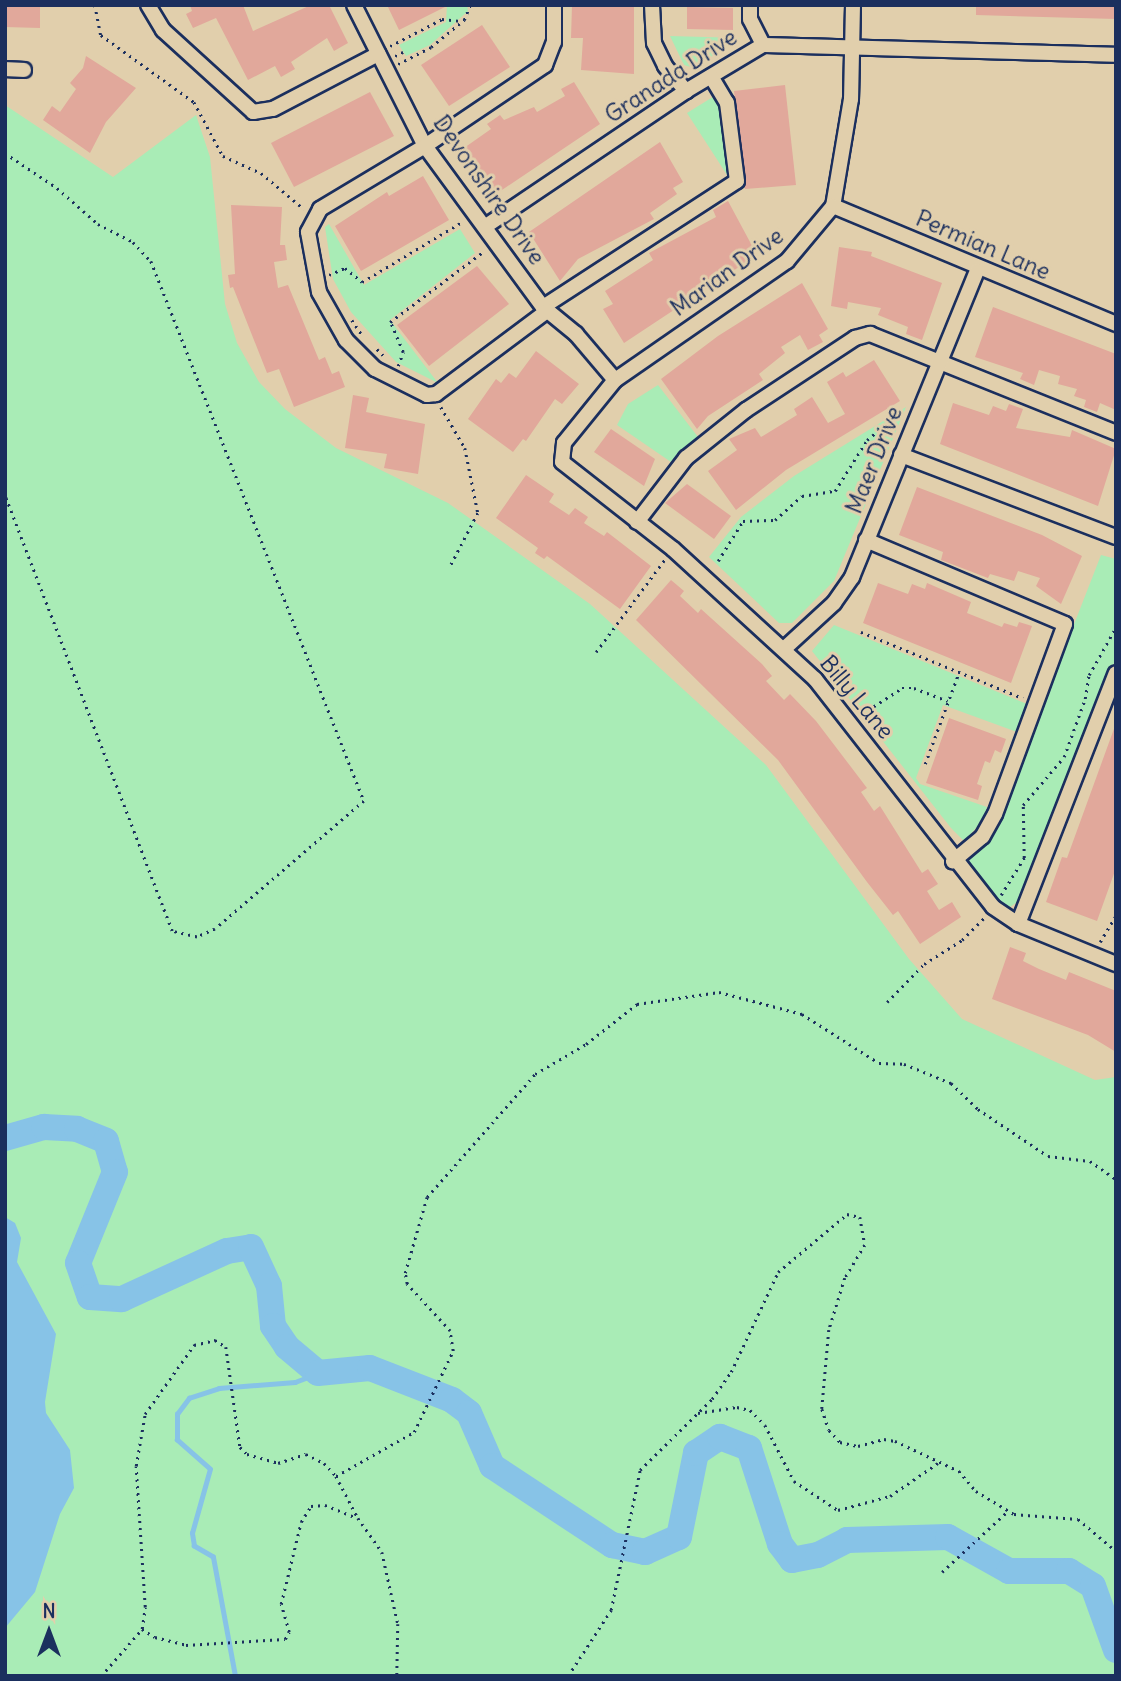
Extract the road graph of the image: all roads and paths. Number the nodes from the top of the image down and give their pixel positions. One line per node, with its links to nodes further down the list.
1 (148, 5): 11 (street)
2 (354, 5): 11 (street, Devonshire Drive)
3 (470, 5): 8 (path)
4 (555, 5): 20 (street)
5 (652, 5): 19 (street)
6 (750, 5): 9 (street)
7 (853, 5): 10 (street, Marian Drive)
8 (461, 22): 11 (path); 17 (path)
9 (763, 45): 10 (street, Granada Drive); 18 (street, Granada Drive)
10 (852, 47): 13 (street, Granada Drive); 22 (street, Marian Drive)
11 (384, 50): 17 (street, Devonshire Drive)
12 (403, 52): 14 (path)
13 (1116, 55)
14 (395, 56)
15 (5, 69): 16 (street)
16 (24, 71)
17 (386, 71): 20 (street, Devonshire Drive)
18 (711, 76): 19 (street, Granada Drive); 28 (street)
19 (685, 91): 24 (street, Granada Drive)
20 (425, 146): 24 (street, Devonshire Drive); 28 (street)
21 (5, 153): 37 (path)
22 (833, 206): 26 (street, Permian Lane); 32 (street, Marian Drive)
23 (465, 221): 27 (path)
24 (486, 226): 28 (street, Devonshire Drive)
25 (485, 250): 31 (path)
26 (977, 270): 29 (street, Permian Lane); 30 (street, Maer Drive)
27 (329, 275)
28 (545, 309): 32 (street, Devonshire Drive)
29 (1116, 324)
30 (939, 361): 34 (street); 36 (street, Maer Drive); 38 (street)
31 (398, 366)
32 (615, 380): 35 (street, Marian Drive)
33 (899, 429): 42 (path)
34 (1116, 433)
35 (561, 452): 38 (street, Billy Lane)
36 (901, 456): 39 (street); 40 (street, Maer Drive)
37 (5, 496)
38 (637, 522): 45 (street, Billy Lane)
39 (1116, 537)
40 (866, 540): 45 (street, Maer Drive); 50 (street)
41 (665, 559): 46 (path)
42 (718, 561)
43 (1116, 627): 54 (path)
44 (861, 632): 47 (path)
45 (784, 649): 53 (street, Billy Lane)
46 (596, 652)
47 (959, 672): 49 (path); 50 (path)
48 (1116, 673): 57 (street)
49 (948, 701): 51 (path); 52 (path)
50 (1035, 703): 53 (street)
51 (862, 715)
52 (925, 764)
53 (953, 862): 57 (street, Billy Lane)
54 (999, 898)
55 (1116, 915): 58 (path)
56 (984, 918): 60 (path)
57 (1018, 923): 59 (street, Billy Lane)
58 (1100, 942)
59 (1116, 964)
60 (887, 1002)
61 (1116, 1179): 64 (path)
62 (698, 1413): 63 (path); 63 (path); 72 (path)
63 (940, 1462): 65 (path)
64 (336, 1476): 66 (path); 69 (path)
65 (1009, 1510): 67 (path); 68 (path)
66 (358, 1518): 69 (path); 71 (path)
67 (1116, 1550)
68 (942, 1572)
69 (142, 1629): 70 (path)
70 (101, 1676)
71 (397, 1676)
72 (568, 1676)

